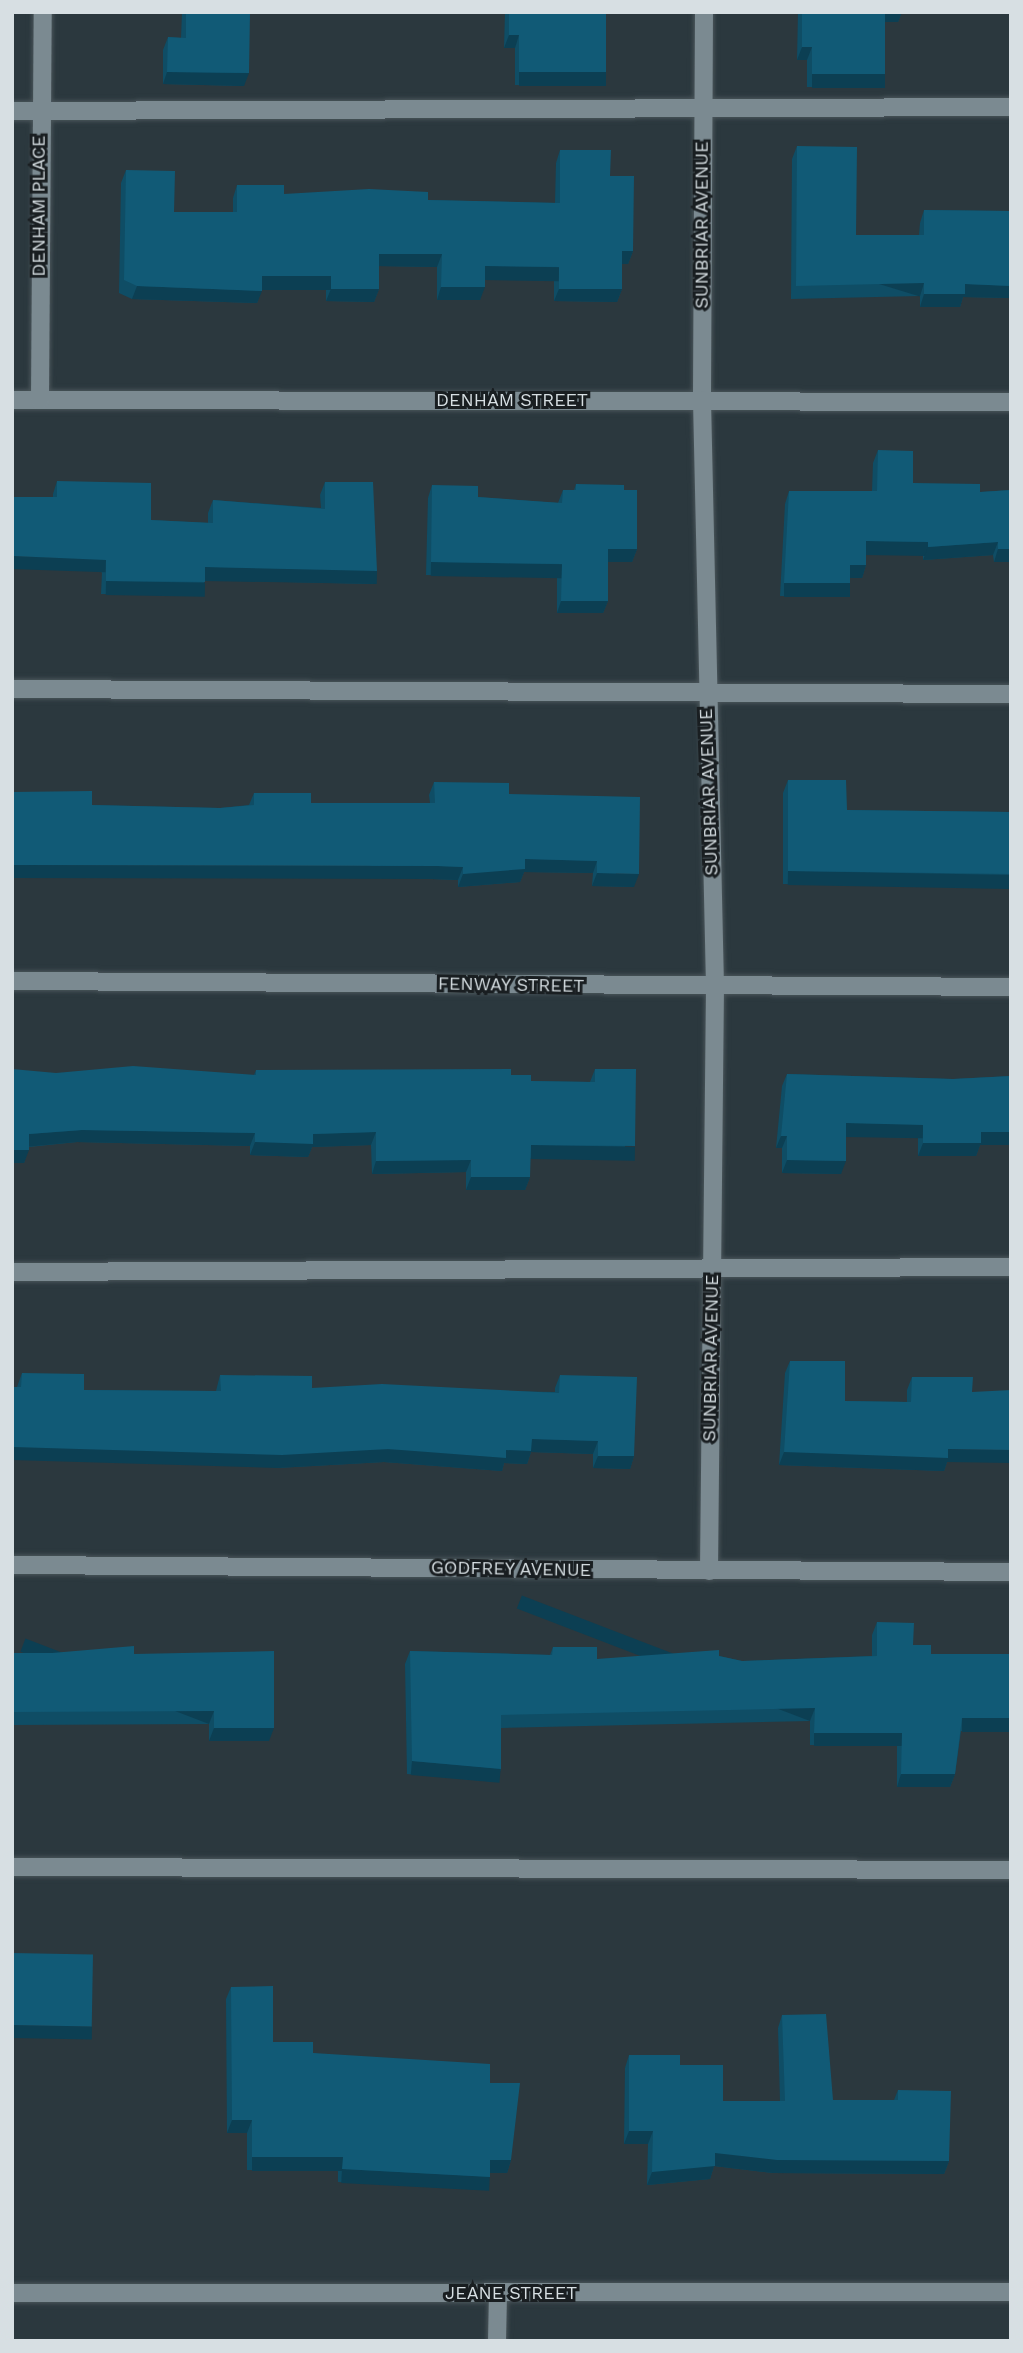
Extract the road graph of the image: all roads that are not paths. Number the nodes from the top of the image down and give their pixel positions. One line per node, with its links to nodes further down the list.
1 (43, 12): 6 (street, DENHAM PLACE)
2 (704, 12): 3 (street, SUNBRIAR AVENUE)
3 (701, 107): 4 (street); 6 (street); 9 (street, SUNBRIAR AVENUE)
4 (1011, 107)
5 (12, 111): 6 (street)
6 (38, 111): 8 (street, DENHAM PLACE)
7 (12, 400): 8 (street, DENHAM STREET)
8 (40, 400): 9 (street, DENHAM STREET)
9 (702, 400): 10 (street, DENHAM STREET); 12 (street, SUNBRIAR AVENUE)
10 (1011, 402)
11 (12, 689): 12 (street)
12 (705, 692): 13 (street); 15 (street, SUNBRIAR AVENUE)
13 (1011, 694)
14 (12, 981): 15 (street, FENWAY STREET)
15 (715, 987): 16 (street, FENWAY STREET); 17 (street, SUNBRIAR AVENUE)
16 (1011, 987)
17 (712, 1265): 18 (street); 19 (street); 21 (street, SUNBRIAR AVENUE)
18 (1011, 1268)
19 (12, 1272)
20 (12, 1564): 21 (street, GODFREY AVENUE)
21 (709, 1571): 22 (street, GODFREY AVENUE)
22 (1011, 1572)
23 (12, 1867): 24 (street)
24 (1011, 1870)
25 (498, 2292): 26 (street, JEANE STREET); 27 (street, JEANE STREET); 28 (street)
26 (1011, 2292)
27 (12, 2293)
28 (497, 2341)

